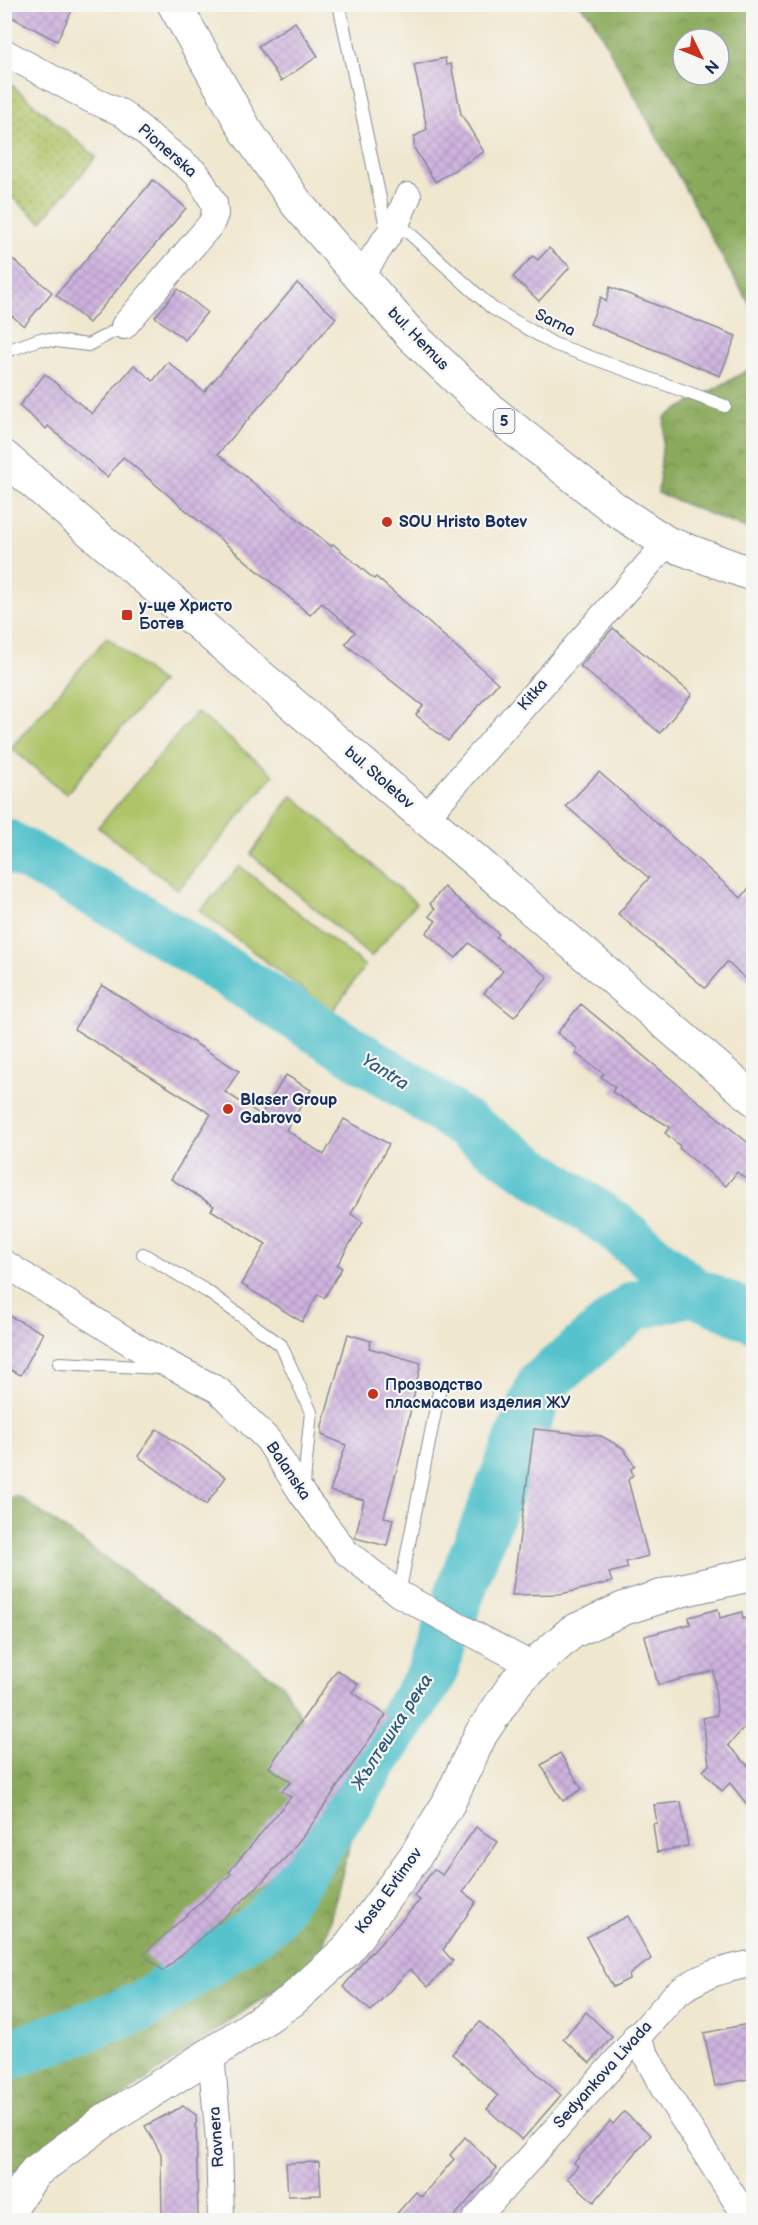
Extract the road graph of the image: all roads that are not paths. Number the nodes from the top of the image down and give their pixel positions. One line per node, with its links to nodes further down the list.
1 (174, 4): 6 (main road, bul. Hemus / 5)
2 (339, 4): 5 (lane)
3 (4, 52): 7 (street, Pionerska)
4 (408, 196): 5 (street)
5 (393, 229): 6 (street); 9 (lane, Sarna)
6 (360, 277): 11 (main road, bul. Hemus / 5)
7 (124, 326): 8 (lane)
8 (4, 352)
9 (725, 406)
10 (4, 457): 13 (main road, bul. Stoletov)
11 (667, 543): 12 (main road, bul. Hemus / 5); 13 (street, Kitka)
12 (753, 575)
13 (425, 818): 14 (main road, bul. Stoletov)
14 (753, 1099)
15 (143, 1254): 20 (lane)
16 (4, 1263): 18 (street, Balanska)
17 (59, 1363): 18 (lane)
18 (178, 1369): 20 (street, Balanska)
19 (439, 1392): 22 (lane)
20 (303, 1495): 22 (street, Balanska)
21 (753, 1574): 23 (main road, Kosta Evtimov)
22 (408, 1599): 23 (street, Balanska)
23 (533, 1666): 26 (main road, Kosta Evtimov)
24 (753, 1963): 25 (street, Sedyankova Livada)
25 (636, 2036): 29 (street, Sedyankova Livada); 30 (street)
26 (211, 2055): 27 (main road, Kosta Evtimov); 28 (street, Ravnera)
27 (4, 2217)
28 (221, 2220)
29 (475, 2220)
30 (752, 2220)

